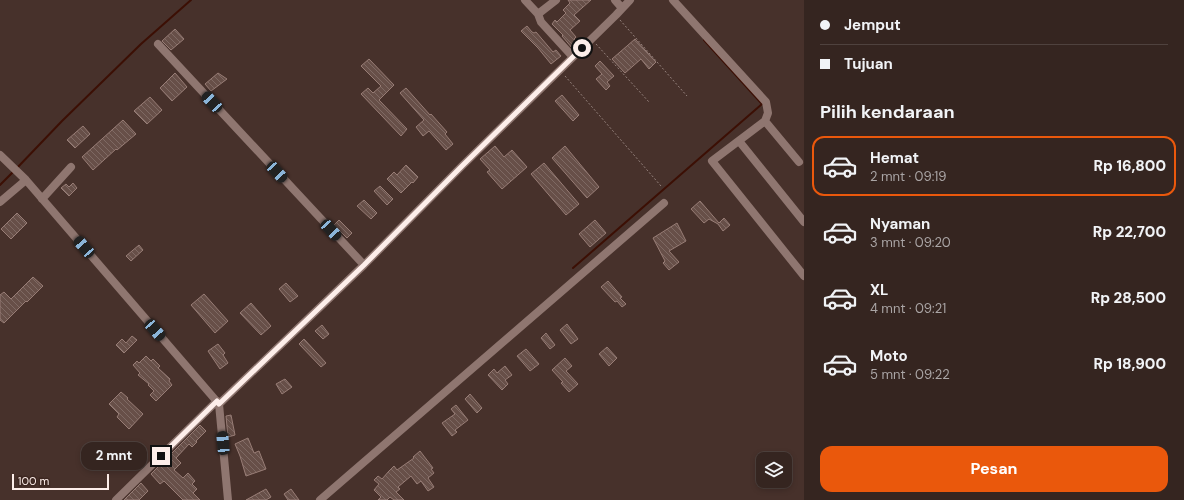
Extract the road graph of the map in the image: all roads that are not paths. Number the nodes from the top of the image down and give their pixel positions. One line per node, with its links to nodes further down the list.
1 (524, 0): 7 (street)
2 (556, 0): 7 (street)
3 (615, 0): 6 (street)
4 (630, 0): 6 (street)
5 (673, 0): 10 (street)
6 (622, 8): 9 (street)
7 (538, 14): 9 (street)
8 (158, 44): 21 (street)
9 (573, 57): 21 (street)
10 (765, 121): 11 (street); 13 (street)
11 (739, 140): 19 (street); 22 (street)
12 (0, 155): 15 (street)
13 (799, 162)
14 (71, 167): 16 (street)
15 (23, 177): 16 (street); 17 (street)
16 (42, 199): 24 (street)
17 (0, 202)
18 (664, 203): 27 (street)
19 (804, 222)
20 (804, 261): 22 (street)
21 (364, 265): 24 (street)
22 (797, 267): 23 (street)
23 (804, 276)
24 (218, 402): 25 (street); 26 (street)
25 (116, 500)
26 (228, 500)
27 (320, 500)

